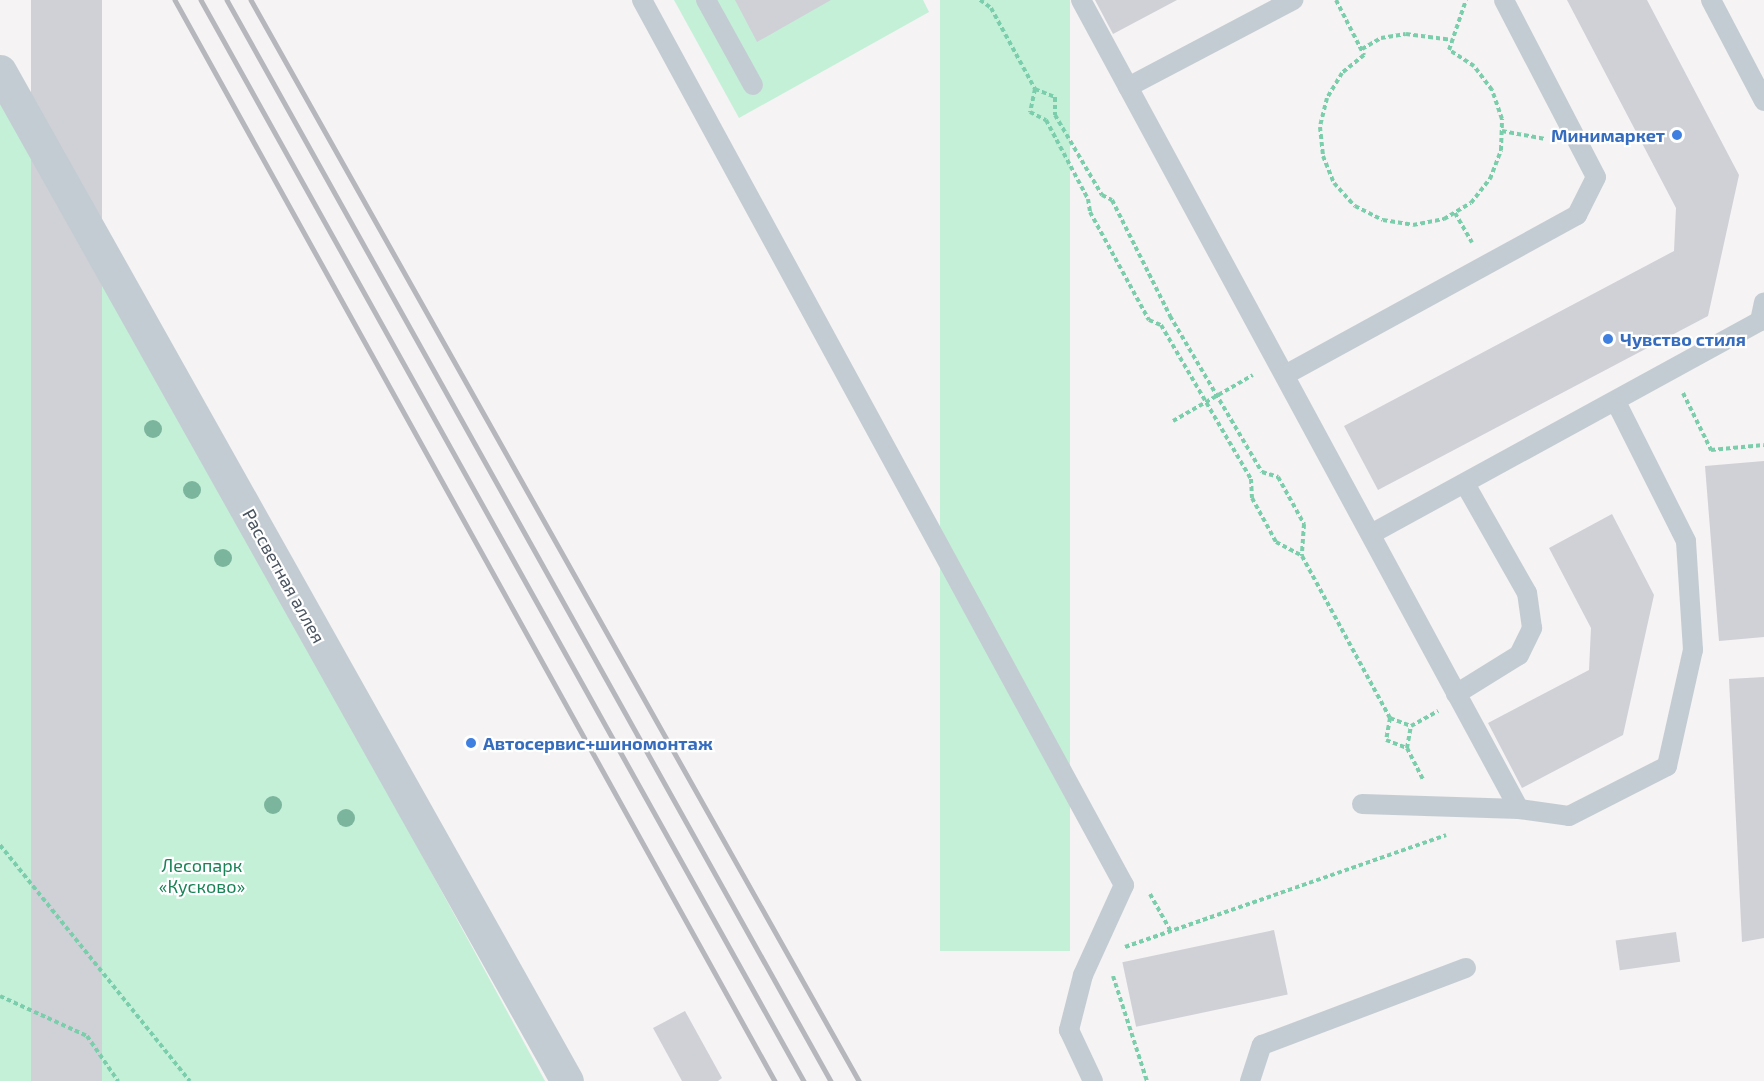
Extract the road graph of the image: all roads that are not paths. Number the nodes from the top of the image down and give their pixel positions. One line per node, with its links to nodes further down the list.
1 (642, 0): 21 (lane)
2 (706, 0): 8 (lane)
3 (1081, 0): 9 (lane)
4 (1293, 0): 9 (lane)
5 (1504, 0): 12 (lane)
6 (1712, 0): 10 (lane)
7 (0, 71): 20 (street, Рассветная аллея)
8 (753, 85)
9 (1128, 87): 12 (lane)
10 (1764, 100)
11 (1764, 302): 13 (lane)
12 (1280, 368): 15 (lane)
13 (1616, 402): 14 (lane); 18 (lane)
14 (1466, 483): 15 (lane); 16 (lane)
15 (1371, 534): 16 (lane)
16 (1458, 696): 18 (lane)
17 (1362, 804): 18 (lane)
18 (1519, 809)
19 (1466, 968): 22 (lane)
20 (567, 1081)
21 (1093, 1081)
22 (1250, 1081)

